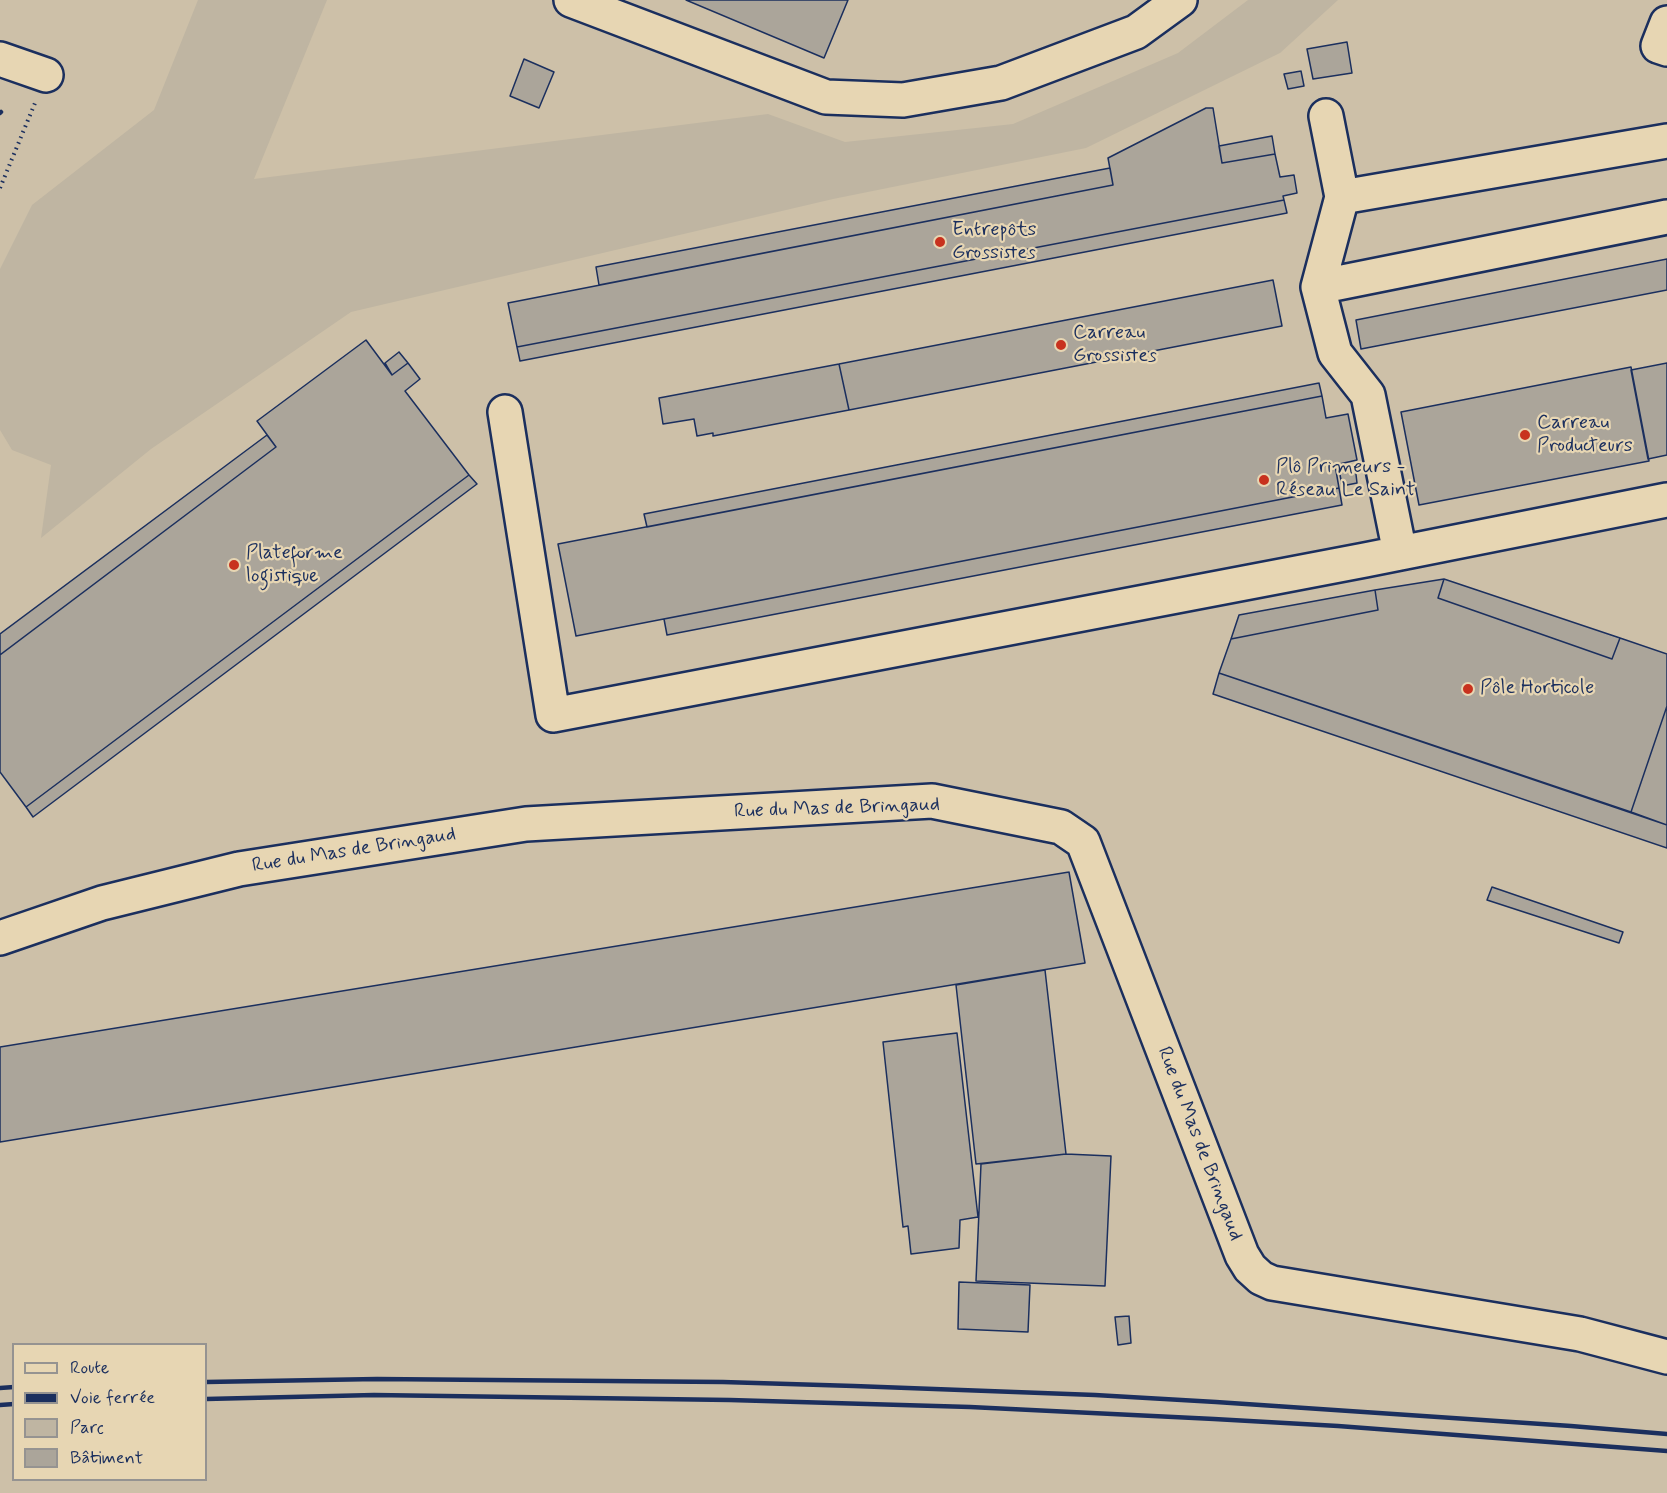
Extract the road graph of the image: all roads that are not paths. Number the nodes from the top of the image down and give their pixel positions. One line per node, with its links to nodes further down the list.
1 (571, 0): 2 (street)
2 (1179, 0)
3 (0, 59): 4 (street)
4 (46, 75)
5 (1326, 116): 7 (street)
6 (1667, 141): 7 (street)
7 (1341, 197): 9 (street)
8 (1667, 217): 9 (street)
9 (1318, 287): 12 (street)
10 (505, 412): 12 (street)
11 (1667, 500): 12 (street)
12 (1400, 553)
13 (0, 938): 14 (street, Rue du Mas de Bringaud)
14 (1667, 1357)

